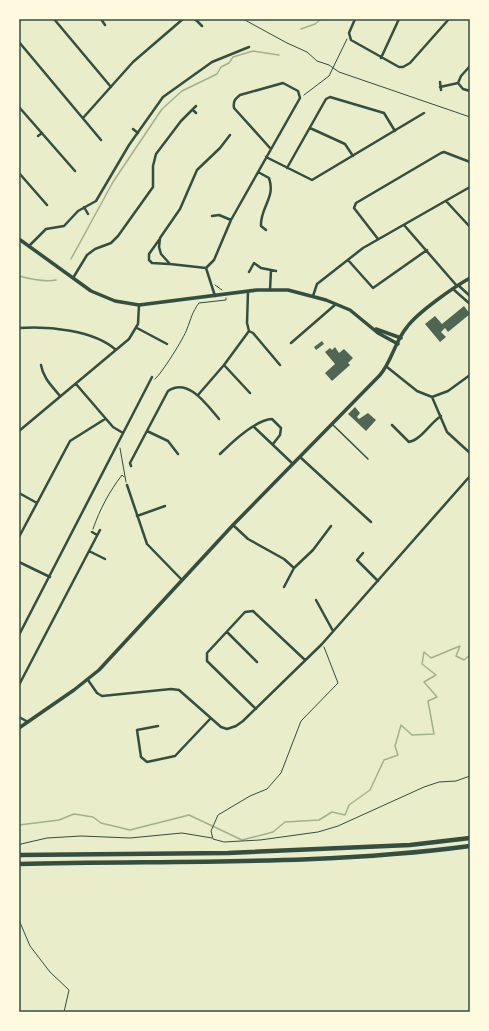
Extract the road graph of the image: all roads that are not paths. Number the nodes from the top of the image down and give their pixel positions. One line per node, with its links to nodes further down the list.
1 (54, 19): 16 (street)
2 (101, 19): 8 (street)
3 (183, 19): 16 (street)
4 (195, 19): 9 (street)
5 (355, 19): 12 (street)
6 (399, 19): 12 (street)
7 (450, 19): 12 (street)
8 (105, 25)
9 (202, 26)
10 (19, 42): 25 (street)
11 (249, 47): 30 (street)
12 (381, 58)
13 (470, 66): 15 (street)
14 (440, 82): 17 (street)
15 (458, 83): 17 (street); 19 (street)
16 (111, 87): 25 (street)
17 (440, 87): 18 (street)
18 (441, 90)
19 (470, 91)
20 (196, 106): 22 (street)
21 (19, 107): 29 (street)
22 (192, 110): 24 (street); 44 (street)
23 (424, 113): 28 (street)
24 (196, 114)
25 (82, 118): 33 (street)
26 (310, 128): 28 (street); 35 (street); 38 (street)
27 (133, 129): 30 (street)
28 (395, 131): 35 (street)
29 (42, 133): 32 (street); 39 (street)
30 (138, 133): 47 (street)
31 (230, 135): 56 (street)
32 (38, 136)
33 (100, 140)
34 (270, 148): 34 (street); 36 (street)
35 (353, 156): 38 (street)
36 (266, 157): 38 (street); 40 (street)
37 (470, 162): 58 (street)
38 (287, 168)
39 (75, 171)
40 (258, 172): 50 (street); 52 (street)
41 (19, 173): 46 (street)
42 (470, 187): 45 (street)
43 (147, 188): 44 (street)
44 (150, 191): 67 (street)
45 (446, 201): 51 (street); 54 (street)
46 (46, 205)
47 (84, 207): 48 (street); 59 (street)
48 (88, 214)
49 (212, 216): 50 (street)
50 (231, 220): 63 (street)
51 (404, 225): 58 (street); 60 (street)
52 (260, 226): 53 (street); 55 (street)
53 (256, 227)
54 (470, 227)
55 (266, 230)
56 (160, 238): 62 (street); 62 (street)
57 (19, 239): 59 (street)
58 (378, 239): 61 (street)
59 (29, 247): 67 (street)
60 (427, 250): 61 (street); 69 (street)
61 (348, 260): 74 (street)
62 (170, 264): 63 (street)
63 (206, 268): 76 (street)
64 (271, 270): 65 (street); 66 (street); 71 (street)
65 (276, 271)
66 (249, 272)
67 (73, 278): 80 (street)
68 (470, 278): 69 (street)
69 (458, 285): 70 (street); 73 (street)
70 (453, 289): 77 (street); 85 (street)
71 (270, 290): 72 (street); 74 (street)
72 (248, 292): 76 (street); 84 (street)
73 (467, 293): 75 (street); 77 (street)
74 (312, 296): 78 (street)
75 (470, 296)
76 (215, 297): 80 (street)
77 (463, 298): 79 (street)
78 (336, 303): 83 (street); 87 (street)
79 (470, 304)
80 (139, 305): 82 (street)
81 (19, 328): 89 (street)
82 (137, 328): 86 (street); 89 (street)
83 (376, 329): 85 (street); 88 (street)
84 (249, 331): 91 (street); 92 (street)
85 (401, 338): 88 (street)
86 (167, 344)
87 (292, 344)
88 (398, 344): 93 (street)
89 (116, 350): 96 (street)
90 (41, 365): 99 (street)
91 (280, 365)
92 (224, 366): 97 (street); 98 (street)
93 (387, 366): 100 (street); 104 (street)
94 (470, 375): 100 (street)
95 (152, 379): 109 (street)
96 (76, 384): 99 (street); 102 (street)
97 (250, 393)
98 (198, 395): 103 (street); 108 (street)
99 (60, 396): 107 (street)
100 (432, 398): 101 (street)
101 (441, 416): 105 (street); 111 (street)
102 (105, 418): 109 (street); 121 (street)
103 (219, 419)
104 (332, 424): 114 (street); 115 (lane)
105 (392, 426)
106 (254, 427): 110 (street); 110 (street); 113 (street)
107 (19, 431)
108 (147, 431): 112 (street); 117 (street)
109 (123, 433): 136 (street)
110 (273, 444): 116 (street)
111 (470, 453)
112 (178, 454)
113 (220, 454)
114 (300, 457): 116 (street); 124 (street)
115 (368, 459)
116 (294, 464): 125 (street)
117 (131, 466)
118 (470, 476): 138 (street)
119 (127, 485): 123 (street)
120 (19, 493): 121 (street)
121 (37, 503): 130 (street)
122 (165, 506): 123 (street)
123 (137, 516): 137 (street)
124 (371, 522)
125 (233, 525): 135 (street); 137 (street)
126 (331, 526): 135 (street)
127 (100, 530): 129 (street)
128 (92, 532): 129 (street)
129 (97, 535): 131 (street)
130 (19, 537)
131 (89, 551): 133 (street); 147 (street)
132 (363, 553): 138 (street)
133 (105, 559)
134 (19, 562): 136 (street)
135 (294, 568): 139 (street)
136 (50, 577): 143 (street)
137 (182, 580): 146 (street)
138 (378, 581): 141 (street)
139 (284, 587)
140 (316, 600): 141 (street)
141 (333, 631): 144 (street)
142 (227, 632): 144 (street); 145 (street); 148 (street)
143 (19, 635)
144 (305, 660): 148 (street)
145 (257, 662)
146 (88, 680): 150 (street); 151 (street)
147 (19, 684)
148 (256, 709): 150 (street)
149 (19, 717): 151 (street)
150 (210, 719): 152 (street)
151 (28, 722): 153 (street)
152 (158, 726)
153 (19, 728)
154 (470, 838): 156 (highway)
155 (470, 846): 157 (highway)
156 (19, 855)
157 (19, 864)

